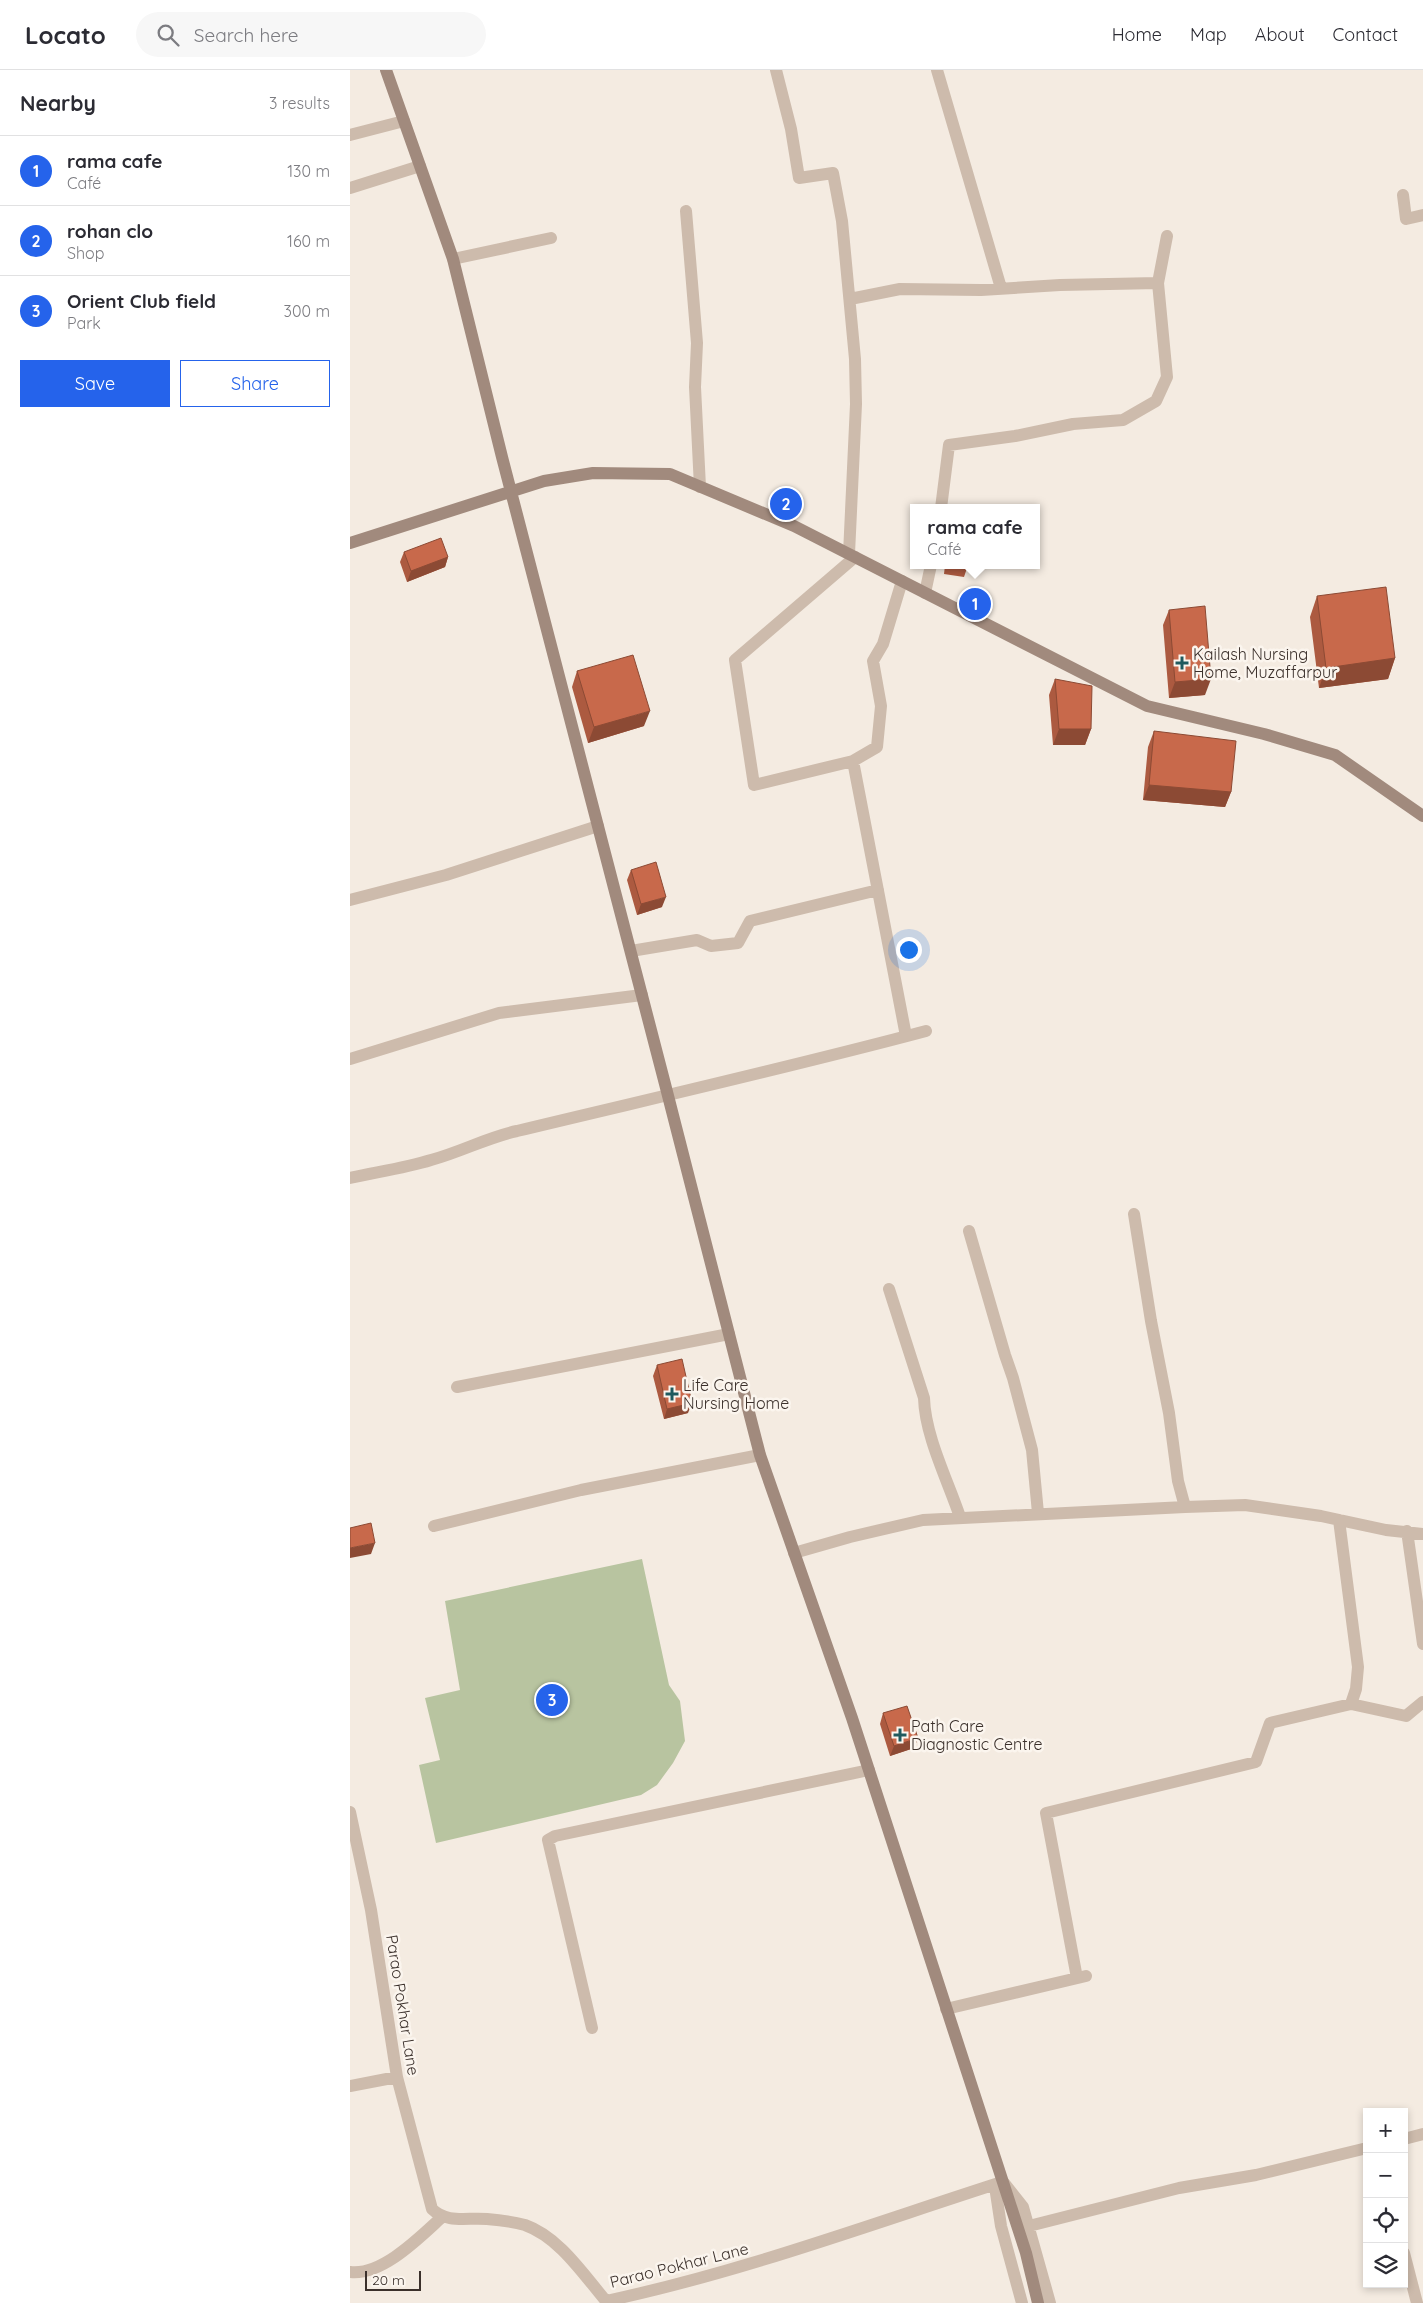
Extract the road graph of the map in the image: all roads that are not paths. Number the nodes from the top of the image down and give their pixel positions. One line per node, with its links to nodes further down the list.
1 (386, 70): 4 (main road)
2 (776, 70): 16 (street)
3 (937, 70): 15 (street)
4 (404, 121): 5 (street); 6 (main road)
5 (350, 135)
6 (420, 166): 7 (street); 13 (main road)
7 (350, 188)
8 (1403, 195): 10 (street)
9 (686, 211): 17 (street)
10 (1423, 215)
11 (1167, 236): 14 (street)
12 (551, 238): 13 (street)
13 (453, 259): 18 (main road)
14 (1158, 283): 15 (street); 19 (street)
15 (1001, 288): 16 (street)
16 (850, 299): 21 (street)
17 (700, 487): 18 (main road); 21 (main road)
18 (512, 490): 20 (main road); 27 (main road)
19 (942, 504)
20 (350, 544)
21 (852, 556): 23 (main road); 25 (street)
22 (929, 569): 24 (street)
23 (902, 581): 24 (main road); 25 (street)
24 (925, 593): 26 (main road)
25 (853, 761): 28 (street)
26 (1423, 816)
27 (598, 826): 29 (street); 30 (main road)
28 (878, 890): 30 (street); 33 (street)
29 (350, 900)
30 (630, 951): 31 (main road)
31 (642, 995): 34 (street); 35 (main road)
32 (926, 1031): 33 (street)
33 (906, 1036): 35 (street)
34 (350, 1059)
35 (668, 1095): 36 (street); 40 (main road)
36 (350, 1178)
37 (1134, 1214): 43 (street)
38 (969, 1231): 44 (street)
39 (889, 1288): 45 (street)
40 (729, 1334): 41 (street); 42 (main road)
41 (457, 1387)
42 (760, 1455): 47 (street); 50 (main road)
43 (1185, 1507): 44 (street); 46 (street)
44 (1038, 1512): 45 (street)
45 (960, 1517): 50 (street)
46 (1339, 1520): 48 (street); 53 (street)
47 (434, 1526)
48 (1407, 1531): 49 (street); 51 (street)
49 (1423, 1534)
50 (794, 1553): 54 (main road)
51 (1423, 1644)
52 (1423, 1702): 53 (street)
53 (1351, 1704): 56 (street)
54 (869, 1770): 56 (main road); 57 (street)
55 (350, 1812): 58 (street, Parao Pokhar Lane)
56 (946, 2009): 63 (main road)
57 (592, 2028)
58 (397, 2077): 59 (street); 64 (street, Parao Pokhar Lane)
59 (350, 2086)
60 (1423, 2134): 61 (street)
61 (1408, 2138)
62 (1363, 2149): 65 (street)
63 (1002, 2182): 65 (street); 68 (street, Parao Pokhar Lane); 69 (street); 70 (main road)
64 (442, 2217): 67 (street); 68 (street, Parao Pokhar Lane)
65 (1029, 2226): 71 (street)
66 (1408, 2267): 72 (street)
67 (350, 2272)
68 (607, 2302)
69 (1022, 2303)
70 (1038, 2303)
71 (1050, 2303)
72 (1418, 2303)

